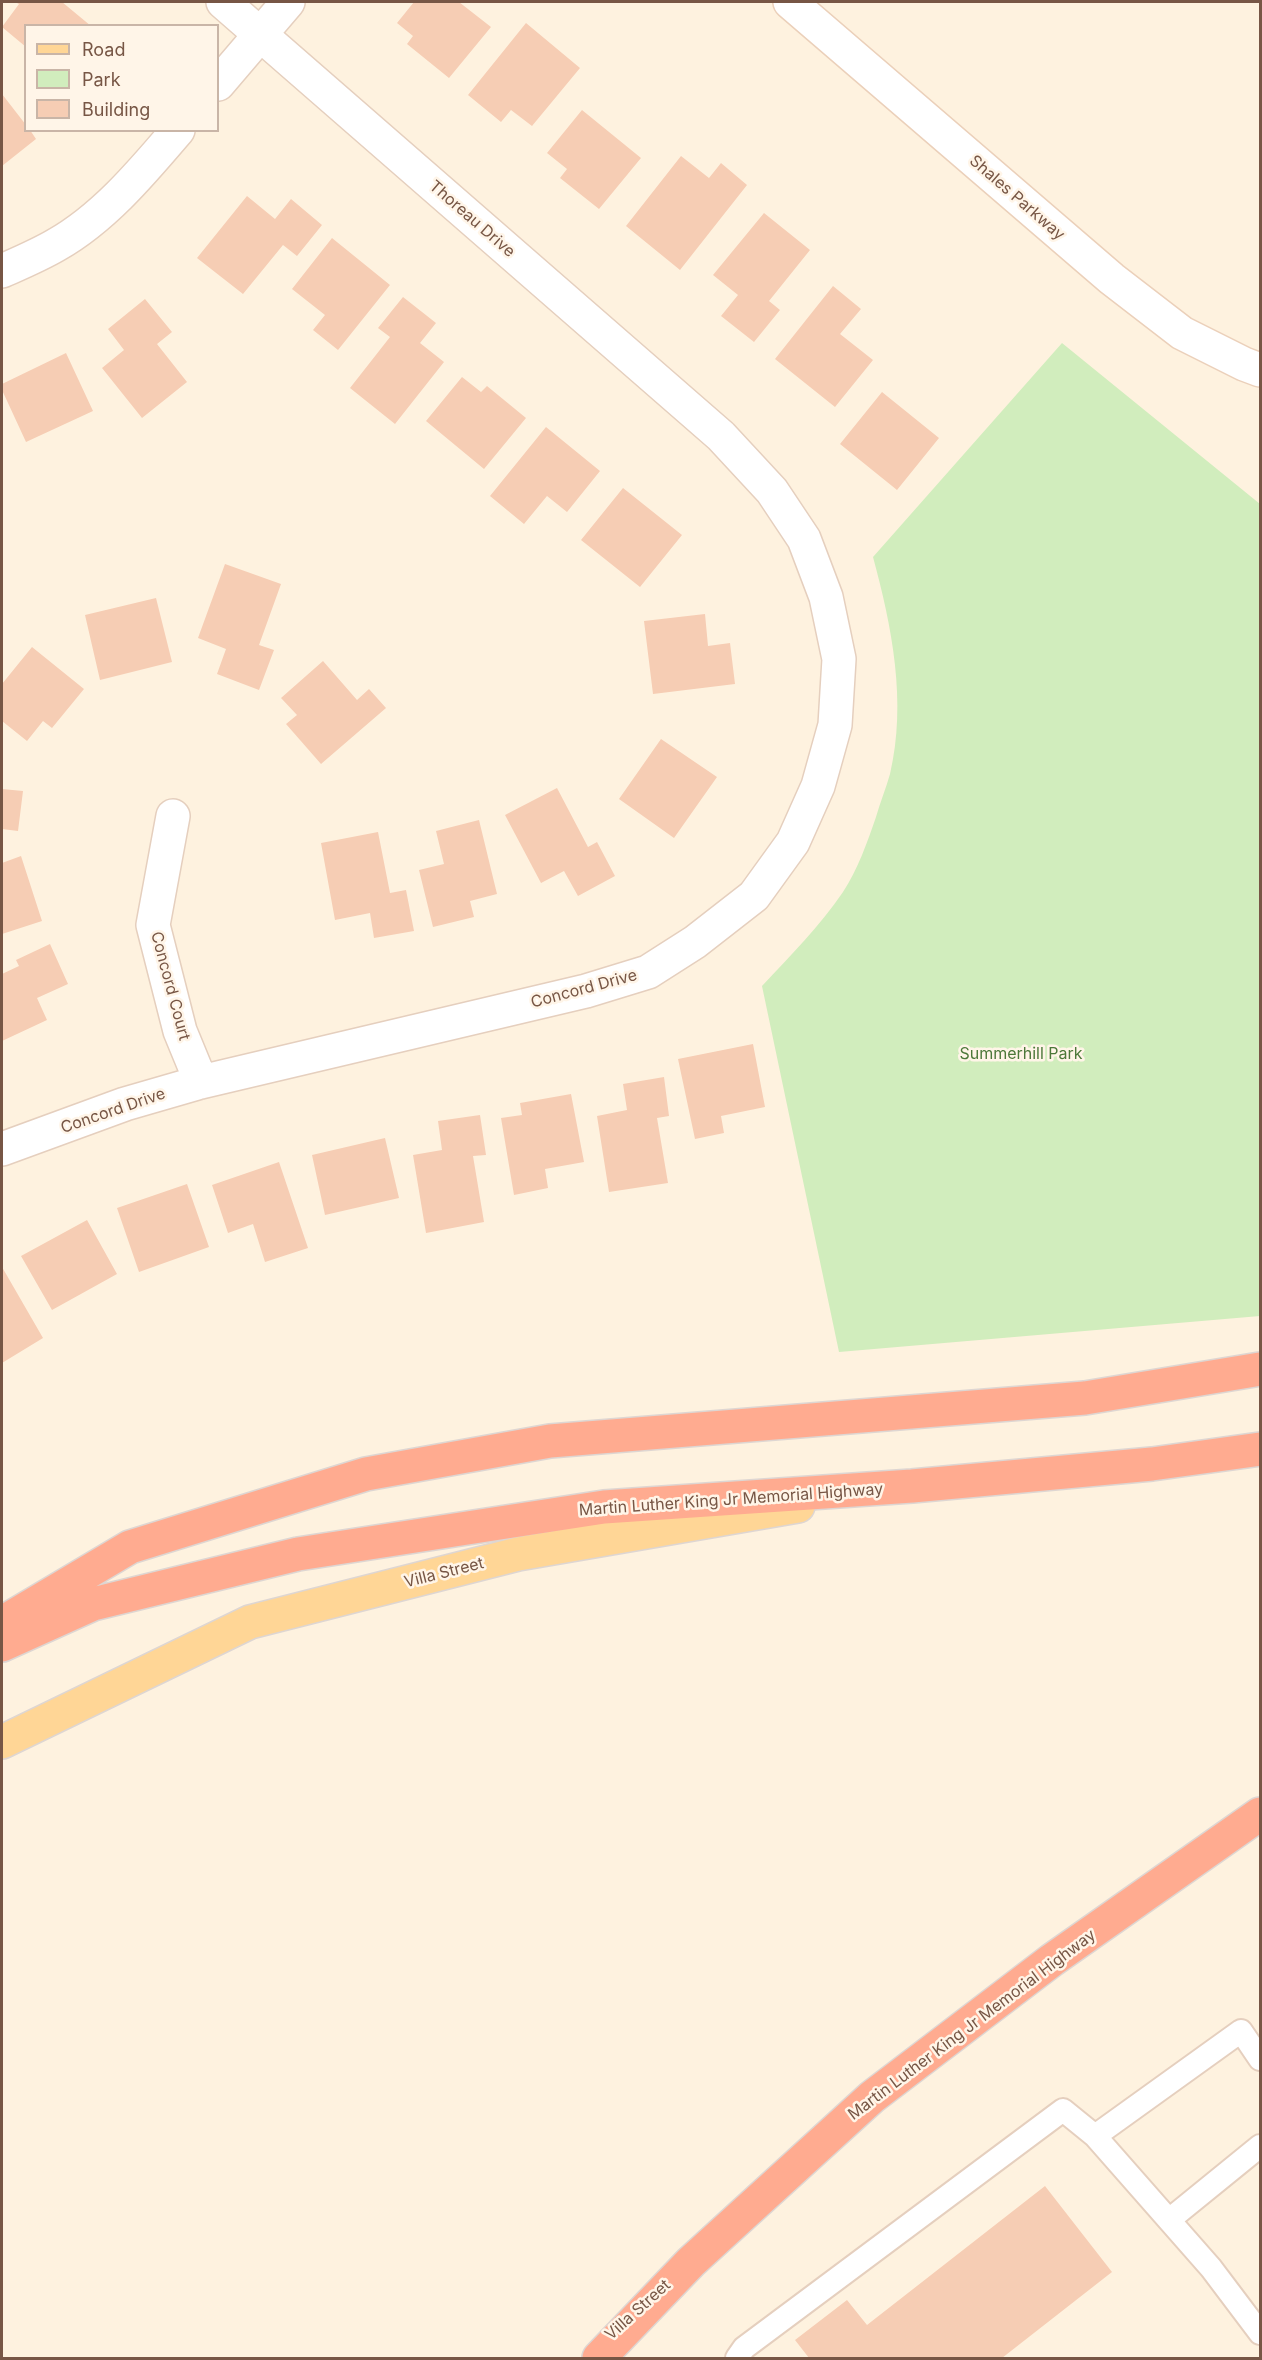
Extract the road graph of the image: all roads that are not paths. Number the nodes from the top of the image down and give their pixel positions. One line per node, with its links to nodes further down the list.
1 (223, 2): 4 (street, Thoreau Drive)
2 (288, 2): 4 (street)
3 (790, 2): 8 (street, Shales Parkway)
4 (260, 34): 5 (street); 9 (street, Thoreau Drive)
5 (219, 83)
6 (176, 132): 7 (street)
7 (2, 271)
8 (1260, 370)
9 (721, 436): 11 (street, Concord Drive)
10 (173, 816): 11 (street, Concord Court)
11 (201, 1082): 12 (street, Concord Drive)
12 (2, 1149)
13 (1260, 1368): 16 (highway)
14 (1260, 1449): 15 (highway, Martin Luther King Jr Memorial Highway)
15 (912, 1486): 17 (highway, Martin Luther King Jr Memorial Highway); 18 (main road, Villa Street)
16 (2, 1623)
17 (2, 1646)
18 (2, 1742)
19 (1260, 1814): 24 (highway, Martin Luther King Jr Memorial Highway)
20 (1260, 2059): 21 (lane)
21 (1095, 2136): 23 (lane); 28 (lane)
22 (1260, 2146): 23 (lane)
23 (1169, 2220): 25 (lane)
24 (691, 2262): 26 (main road, Villa Street); 27 (highway, Martin Luther King Jr Memorial Highway)
25 (1260, 2333)
26 (584, 2358)
27 (599, 2358)
28 (737, 2358)

